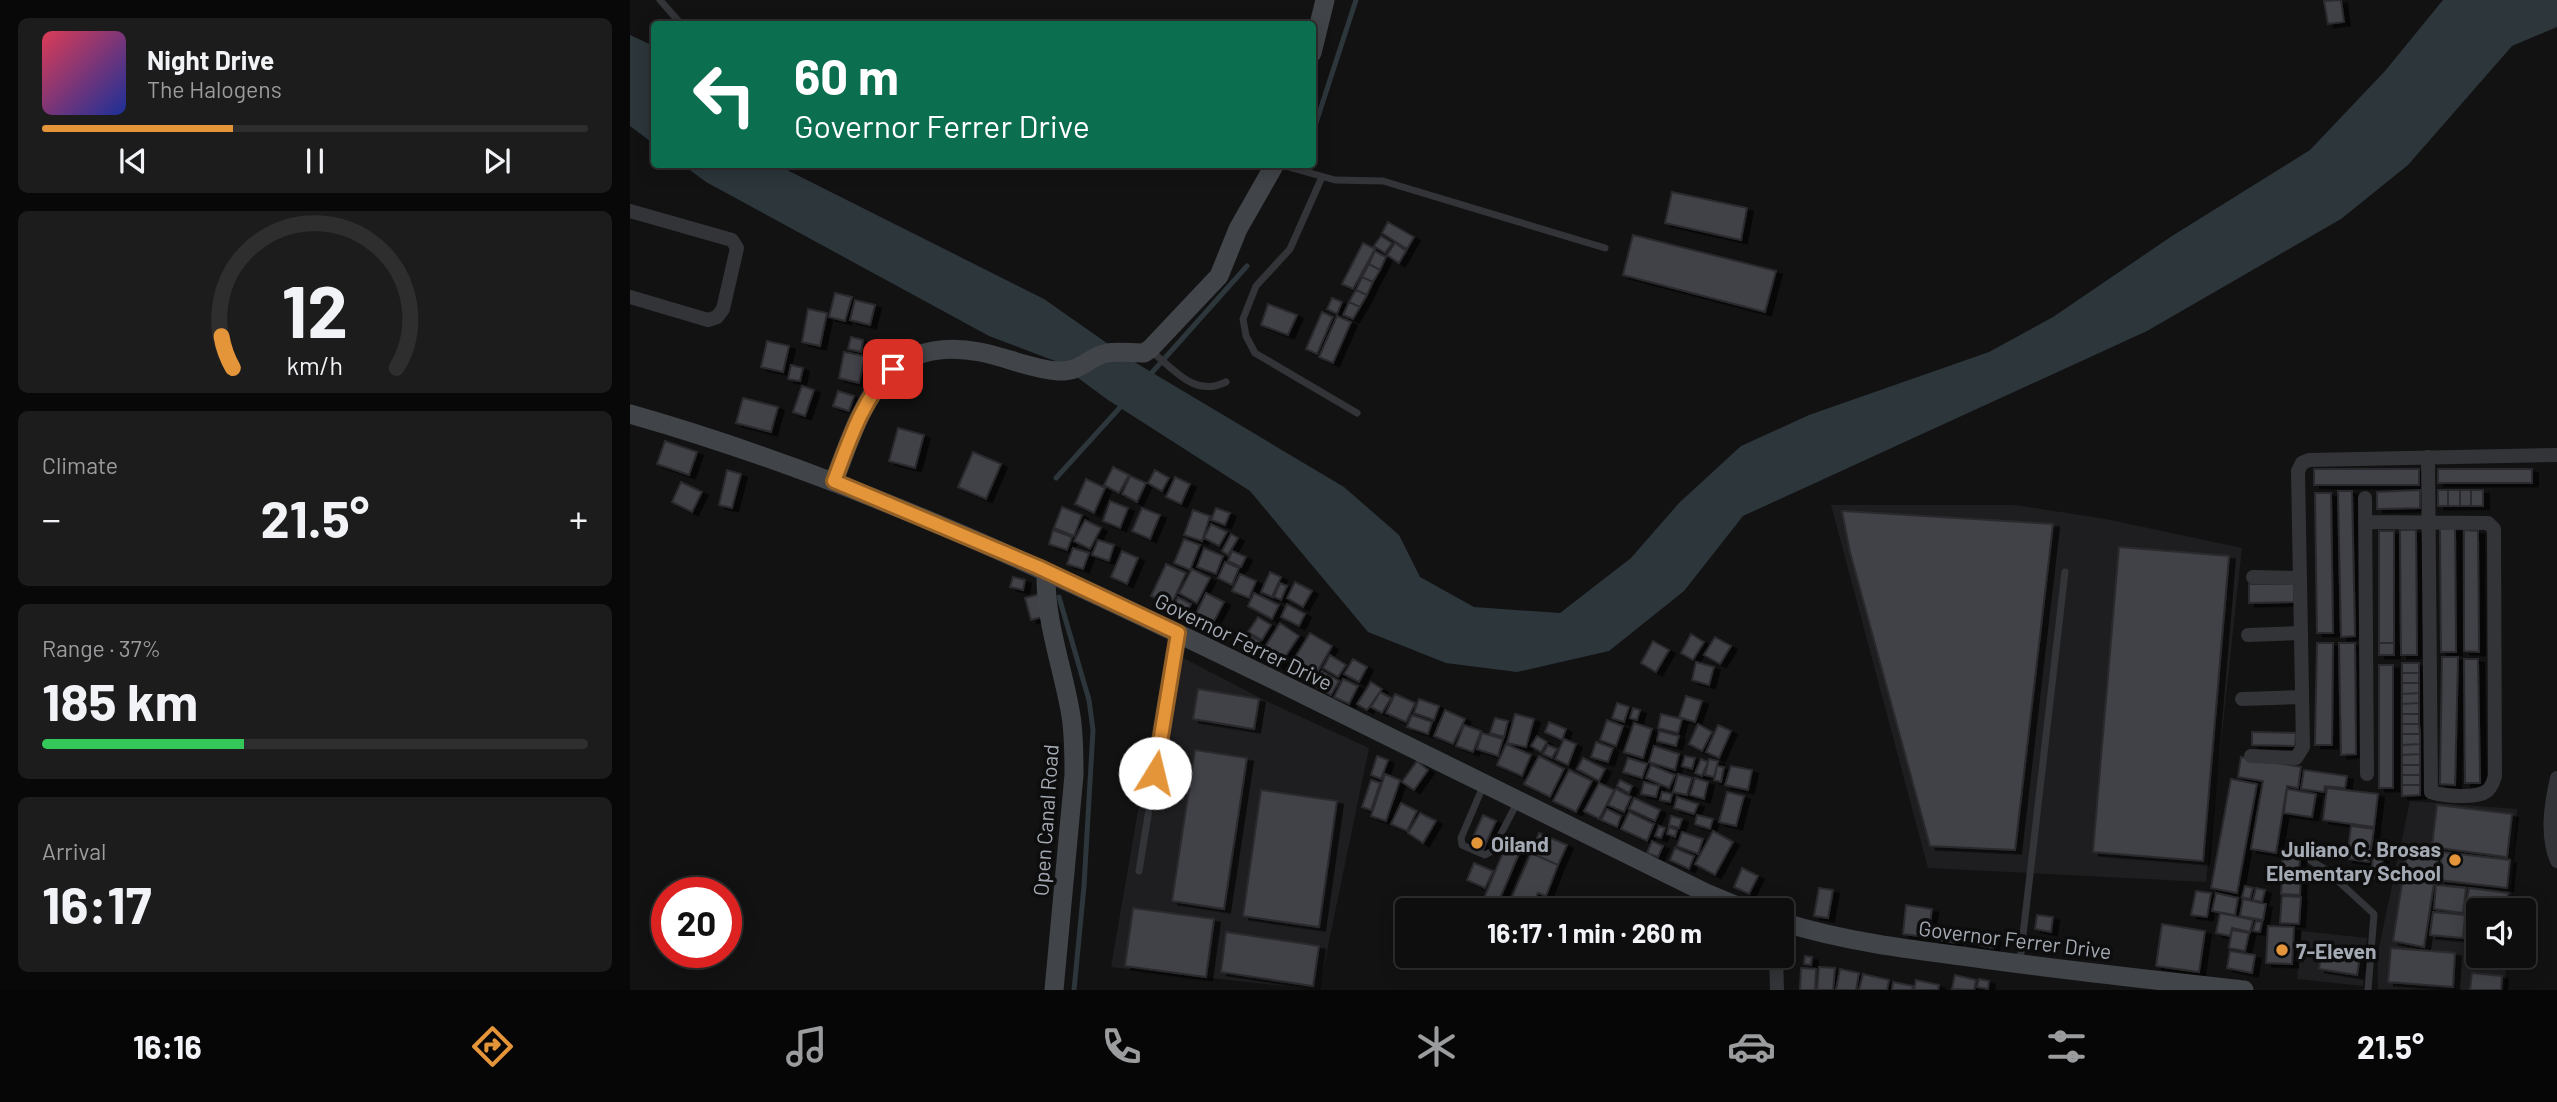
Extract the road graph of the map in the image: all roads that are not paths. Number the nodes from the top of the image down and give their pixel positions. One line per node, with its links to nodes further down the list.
1 (660, 0): 3 (lane)
2 (1325, 0): 4 (main road)
3 (678, 21)
4 (1316, 37)
5 (1275, 168): 11 (main road)
6 (1291, 168): 7 (lane)
7 (1322, 177): 9 (lane); 13 (lane)
8 (630, 211): 10 (street)
9 (1605, 248)
10 (630, 297)
11 (1150, 349): 12 (lane); 18 (main road)
12 (1226, 382)
13 (1357, 413)
14 (630, 414): 18 (main road, Governor Ferrer Drive)
15 (2557, 455): 16 (street); 17 (street)
16 (2428, 457): 21 (street); 25 (street)
17 (2557, 463)
18 (834, 481): 23 (main road, Governor Ferrer Drive)
19 (2365, 498): 20 (street)
20 (2365, 522): 21 (street); 32 (street)
21 (2429, 522): 21 (street)
22 (2065, 572): 41 (lane)
23 (1046, 573): 26 (main road, Governor Ferrer Drive); 43 (main road, Open Canal Road)
24 (2253, 577): 25 (street)
25 (2299, 578): 27 (street)
26 (1178, 633): 34 (main road, Governor Ferrer Drive); 38 (lane)
27 (2300, 633): 28 (street); 29 (street)
28 (2248, 635)
29 (2301, 697): 30 (street); 31 (street)
30 (2242, 699)
31 (2251, 756)
32 (2367, 774)
33 (2557, 778): 37 (street)
34 (1485, 783): 35 (main road, Governor Ferrer Drive); 35 (lane)
35 (1519, 800): 39 (main road, Governor Ferrer Drive)
36 (2311, 861): 46 (lane)
37 (2557, 861)
38 (1139, 871)
39 (1718, 898)
40 (1794, 925): 41 (main road, Governor Ferrer Drive)
41 (2019, 964): 45 (main road, Governor Ferrer Drive)
42 (1776, 968): 44 (street)
43 (1054, 990)
44 (1776, 990)
45 (2244, 990)
46 (2368, 990)

